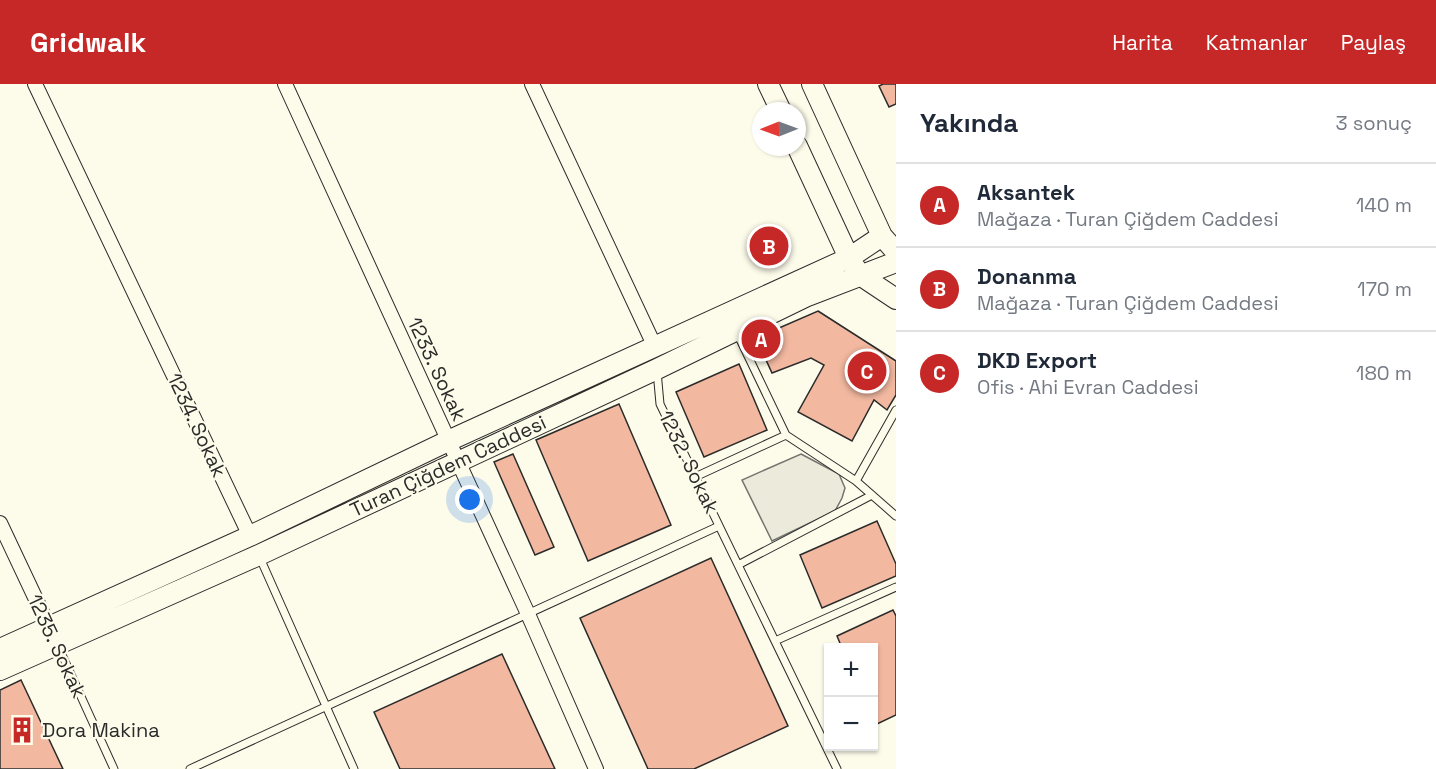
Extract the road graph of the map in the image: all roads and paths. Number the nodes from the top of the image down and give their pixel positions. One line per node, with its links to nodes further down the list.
1 (35, 84): 27 (street, 1234. Sokak)
2 (285, 84): 19 (street, 1233. Sokak)
3 (532, 84): 15 (street, 1232. Sokak)
4 (768, 84): 6 (street)
5 (812, 84): 8 (street)
6 (777, 102)
7 (802, 156): 10 (street)
8 (882, 236): 9 (street); 10 (street, Turan Çiğdem Caddesi)
9 (896, 252)
10 (849, 258): 12 (street); 15 (street, Turan Çiğdem Caddesi)
11 (896, 262): 12 (street, Turan Çiğdem Caddesi)
12 (860, 275): 13 (street); 14 (street, Turan Çiğdem Caddesi)
13 (896, 299)
14 (736, 330): 16 (street, Turan Çiğdem Caddesi); 18 (lane)
15 (655, 347): 16 (street, 1232. Sokak); 19 (street, Turan Çiğdem Caddesi)
16 (657, 369): 20 (street, Turan Çiğdem Caddesi); 21 (lane, 1232. Sokak)
17 (896, 410): 22 (lane)
18 (786, 435): 21 (lane); 22 (lane)
19 (448, 441): 20 (street, 1233. Sokak); 27 (street, Turan Çiğdem Caddesi)
20 (458, 461): 28 (street, Turan Çiğdem Caddesi); 31 (street, 1233. Sokak)
21 (695, 477): 26 (lane, 1232. Sokak)
22 (856, 481): 23 (lane)
23 (872, 495): 24 (lane); 29 (lane)
24 (896, 516)
25 (0, 523): 32 (street, 1235. Sokak)
26 (719, 526): 29 (lane, 1232. Sokak); 31 (lane)
27 (250, 536): 28 (street, 1234. Sokak); 32 (street, Turan Çiğdem Caddesi)
28 (259, 555): 32 (street, Turan Çiğdem Caddesi); 36 (lane, 1234. Sokak)
29 (738, 565): 33 (lane, 1232. Sokak)
30 (896, 586): 33 (lane)
31 (528, 614): 36 (lane); 40 (street, 1233. Sokak)
32 (53, 636): 34 (street, Turan Çiğdem Caddesi); 35 (street, Turan Çiğdem Caddesi); 37 (lane, 1235. Sokak)
33 (775, 641): 41 (lane, 1232. Sokak)
34 (0, 649)
35 (0, 670)
36 (326, 706): 38 (lane); 39 (lane, 1234. Sokak)
37 (114, 769)
38 (190, 769)
39 (354, 769)
40 (596, 769)
41 (837, 769)

